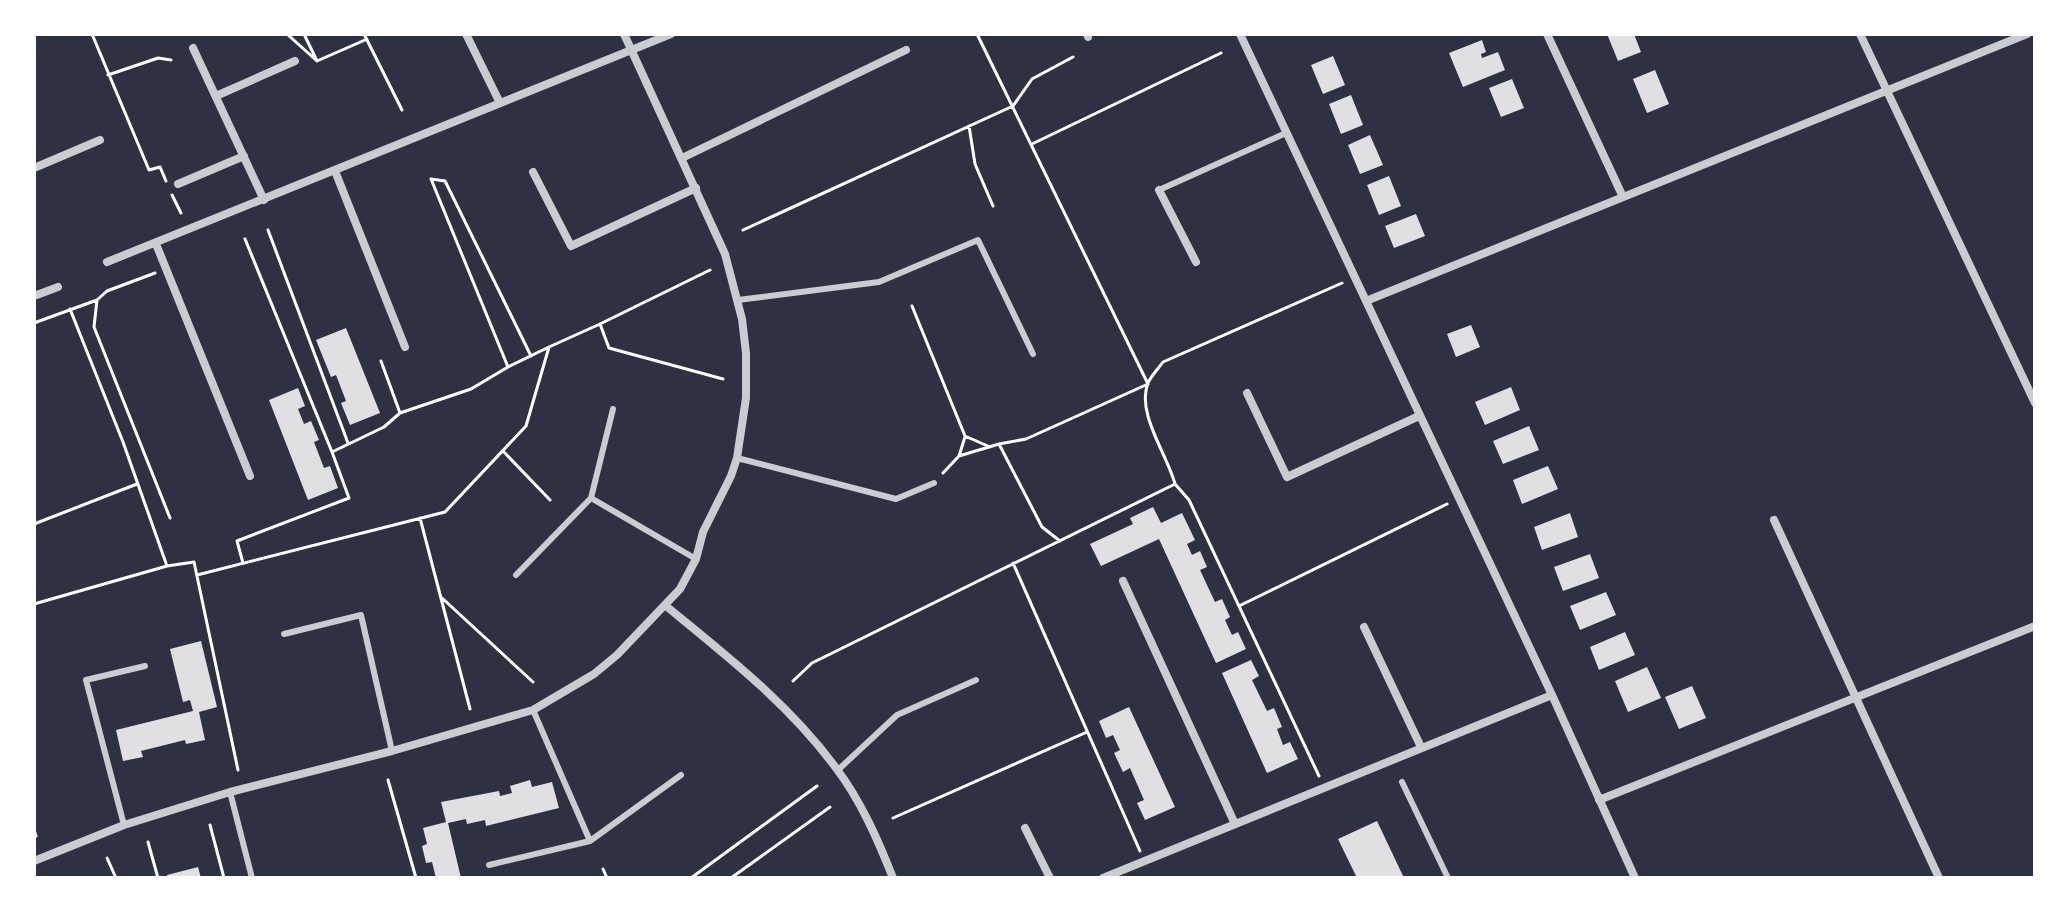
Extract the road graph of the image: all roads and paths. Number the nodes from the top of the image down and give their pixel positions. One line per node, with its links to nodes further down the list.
1 (92, 34): 21 (path)
2 (287, 34): 20 (path)
3 (304, 34): 20 (path)
4 (466, 34): 24 (street)
5 (624, 34): 14 (street)
6 (671, 34): 14 (street)
7 (977, 34): 25 (path)
8 (1240, 34): 28 (street)
9 (1547, 34): 39 (street)
10 (1860, 34): 22 (street)
11 (2027, 34): 22 (street)
12 (365, 36): 20 (path); 26 (path)
13 (193, 48): 23 (street)
14 (631, 50): 24 (street); 32 (street)
15 (906, 50): 32 (street)
16 (1221, 53): 30 (path)
17 (1073, 57): 25 (path)
18 (171, 60): 21 (path)
19 (295, 61): 23 (street)
20 (317, 61)
21 (108, 75): 42 (path)
22 (1886, 91): 39 (street); 70 (street)
23 (216, 96): 31 (street)
24 (500, 103): 34 (street)
25 (1013, 106): 27 (path); 30 (path)
26 (402, 110)
27 (969, 126): 41 (path); 44 (path)
28 (1286, 133): 38 (lane); 51 (street)
29 (100, 140): 33 (street)
30 (1032, 144): 68 (path)
31 (244, 156): 36 (street); 40 (street)
32 (682, 158): 37 (street)
33 (34, 168)
34 (335, 171): 40 (street); 61 (street)
35 (533, 172): 37 (street)
36 (178, 184)
37 (696, 188): 55 (street)
38 (1159, 190): 48 (street)
39 (1623, 197): 56 (street)
40 (264, 200): 46 (street)
41 (993, 206)
42 (181, 213)
43 (268, 230): 75 (path)
44 (743, 230)
45 (245, 239): 79 (path)
46 (156, 244): 47 (street); 49 (street)
47 (107, 262)
48 (1196, 262)
49 (166, 268): 54 (path); 83 (street)
50 (710, 270): 60 (path)
51 (1354, 277): 56 (street); 68 (path)
52 (58, 287): 53 (street)
53 (34, 296)
54 (97, 300): 58 (path); 90 (path)
55 (738, 300): 63 (lane); 81 (street)
56 (1366, 301): 73 (street)
57 (912, 306): 74 (path)
58 (70, 309): 59 (path); 85 (path)
59 (34, 323)
60 (600, 324): 62 (path); 67 (path)
61 (405, 347)
62 (549, 347): 64 (path); 78 (path)
63 (1033, 354)
64 (531, 356): 66 (path); 66 (path)
65 (381, 361): 72 (path)
66 (508, 367): 72 (path)
67 (723, 379)
68 (1148, 384): 76 (path); 86 (path)
69 (1247, 393): 73 (street)
70 (2035, 403)
71 (613, 409): 87 (lane)
72 (400, 413): 75 (path)
73 (1419, 416): 113 (street)
74 (965, 436): 77 (path); 80 (path)
75 (349, 443): 79 (path)
76 (999, 444): 77 (path); 94 (path)
77 (990, 447): 80 (path)
78 (503, 451): 88 (path); 91 (path)
79 (332, 452): 96 (path)
80 (959, 456): 82 (path)
81 (737, 458): 84 (lane); 95 (street)
82 (943, 473)
83 (250, 476)
84 (934, 483)
85 (137, 484): 93 (path); 98 (path)
86 (1175, 484): 94 (path); 105 (path)
87 (591, 498): 95 (lane); 100 (lane)
88 (550, 500)
89 (1447, 504): 105 (path)
90 (170, 518)
91 (420, 518): 96 (path); 102 (path)
92 (1774, 520): 114 (street)
93 (34, 524)
94 (1060, 541): 97 (path)
95 (696, 559): 104 (street)
96 (244, 563): 99 (path)
97 (1013, 563): 111 (path); 117 (path)
98 (167, 566): 99 (path); 103 (path)
99 (197, 575): 120 (path)
100 (516, 575)
101 (1123, 581): 131 (street)
102 (441, 597): 112 (path); 115 (path)
103 (34, 604)
104 (666, 606): 116 (street); 121 (street)
105 (1239, 606): 126 (path)
106 (2035, 626): 114 (street)
107 (1364, 627): 118 (street)
108 (284, 634): 119 (lane)
109 (145, 666): 132 (lane)
110 (976, 680): 121 (lane)
111 (793, 681)
112 (533, 682)
113 (1552, 695): 118 (street); 128 (street)
114 (1856, 696): 128 (street); 157 (street)
115 (470, 709)
116 (533, 710): 119 (street); 137 (lane)
117 (1087, 732): 130 (path); 139 (path)
118 (1421, 747): 126 (street)
119 (392, 751): 127 (street)
120 (238, 770)
121 (838, 770): 152 (street)
122 (681, 775): 137 (lane)
123 (388, 780): 148 (path)
124 (1402, 782): 155 (lane)
125 (817, 786): 150 (path)
126 (1324, 787): 131 (street)
127 (230, 792): 132 (street); 147 (lane)
128 (1599, 800): 156 (street)
129 (830, 807): 151 (path)
130 (893, 818)
131 (1235, 824): 154 (street)
132 (124, 825): 141 (street)
133 (210, 825): 146 (path)
134 (1025, 828): 153 (street)
135 (34, 830): 136 (path)
136 (36, 836)
137 (590, 841): 142 (lane)
138 (148, 842): 145 (path)
139 (1140, 851)
140 (107, 858): 144 (path)
141 (34, 861)
142 (489, 865)
143 (603, 869): 149 (path)
144 (116, 878)
145 (158, 878)
146 (224, 878)
147 (252, 878)
148 (416, 878)
149 (607, 878)
150 (691, 878)
151 (731, 878)
152 (893, 878)
153 (1050, 878)
154 (1103, 878)
155 (1448, 878)
156 (1635, 878)
157 (1939, 878)

